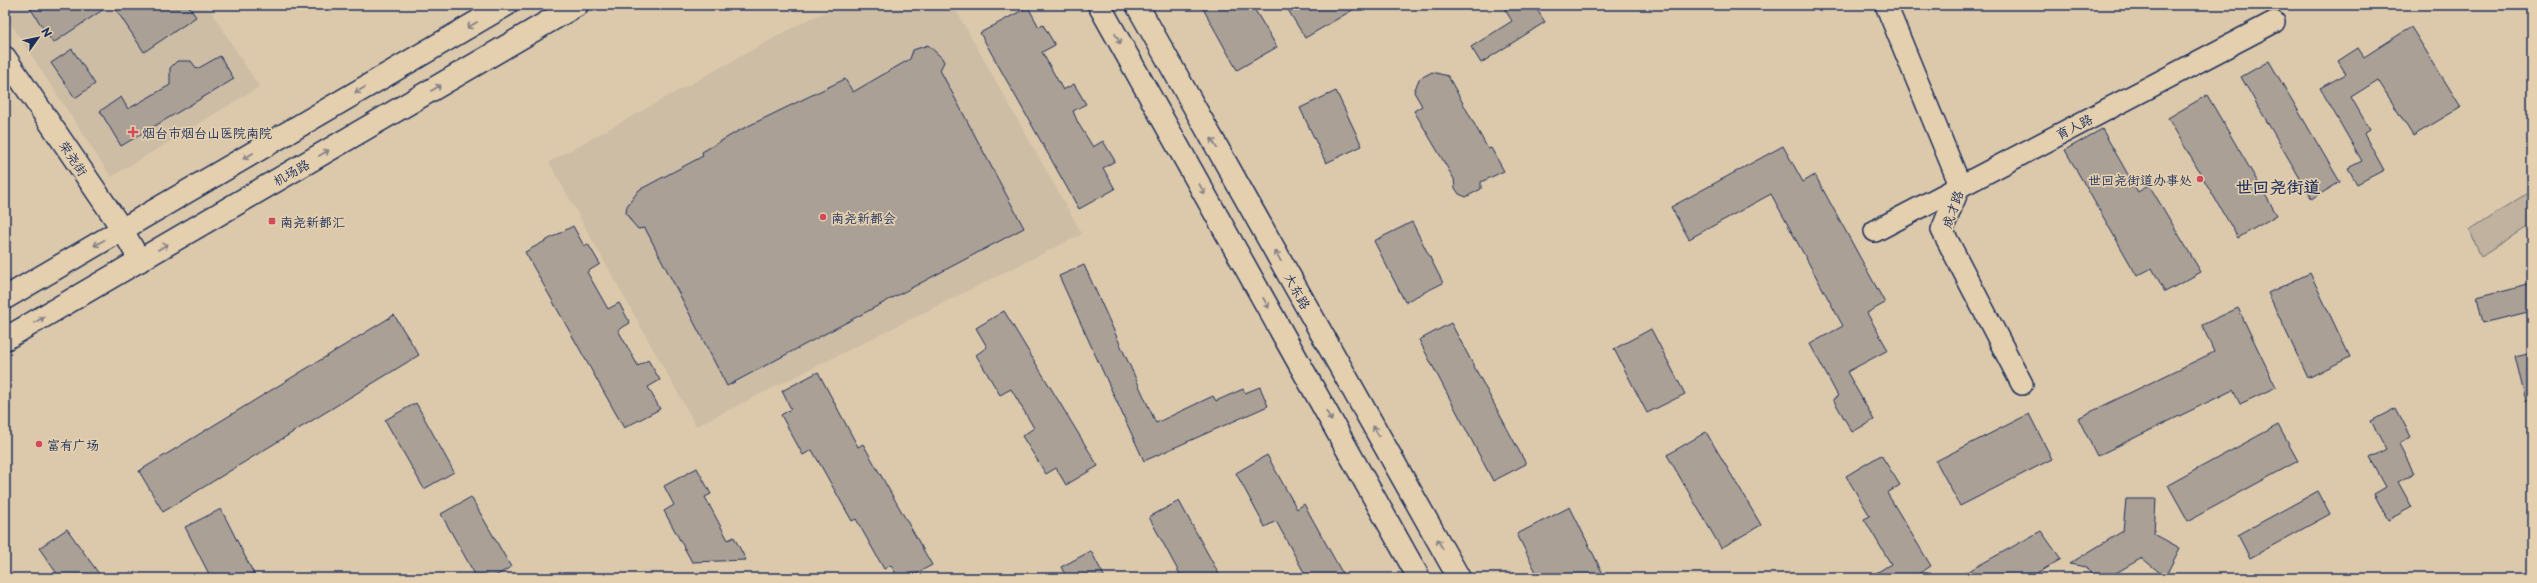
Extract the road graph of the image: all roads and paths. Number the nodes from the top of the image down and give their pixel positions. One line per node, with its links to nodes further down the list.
1 (506, 5): 9 (main road, one-way to 9)
2 (577, 5): 11 (main road, 机场路, one-way to 2)
3 (1099, 5): 15 (main road, one-way to 15)
4 (1137, 5): 16 (main road, 大东路, one-way to 4)
5 (1886, 5): 8 (street, 成才路)
6 (2274, 22): 8 (street, 育人路)
7 (5, 57): 9 (street, 荣尧街)
8 (1960, 185): 10 (street, 育人路); 14 (street, 成才路)
9 (122, 229): 11 (street, 荣尧街); 12 (main road, one-way to 12)
10 (1875, 231)
11 (140, 260): 13 (main road, 机场路, one-way to 11)
12 (5, 298)
13 (5, 339)
14 (2022, 384)
15 (1419, 578)
16 (1459, 578)

